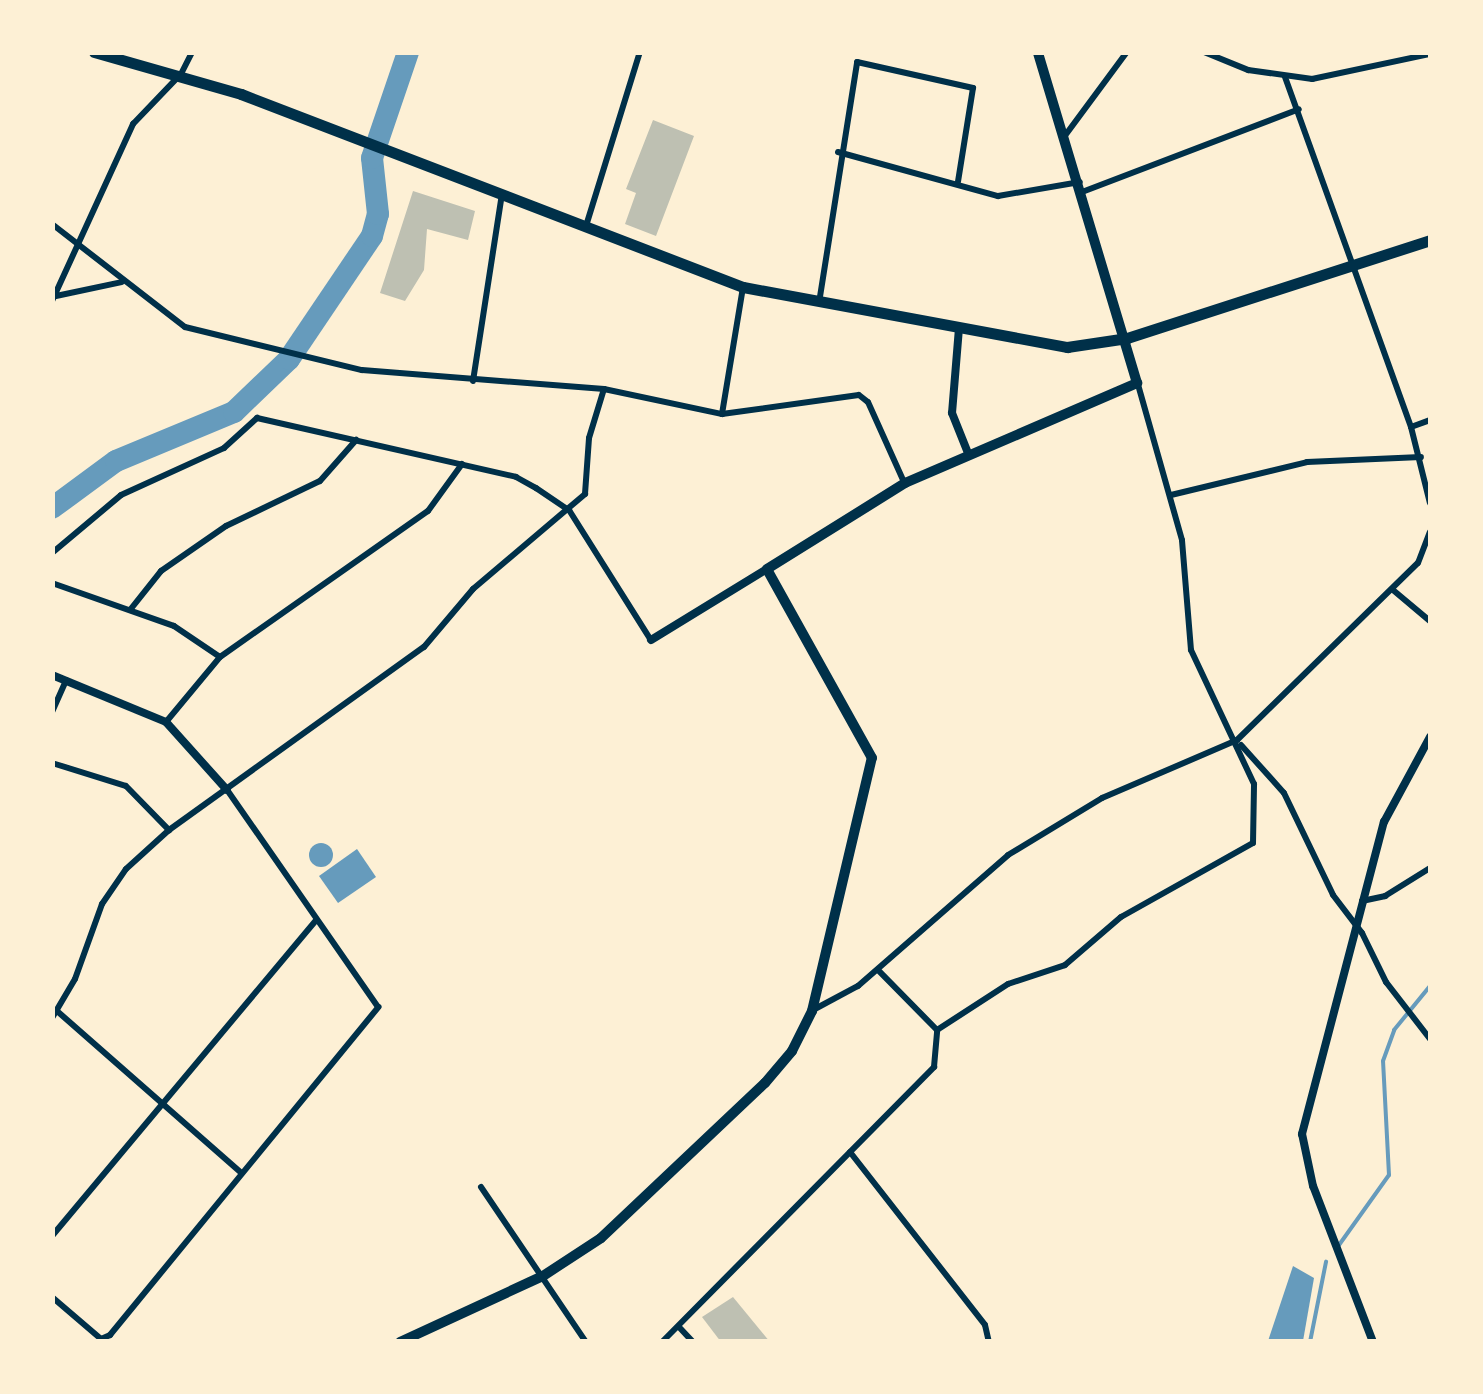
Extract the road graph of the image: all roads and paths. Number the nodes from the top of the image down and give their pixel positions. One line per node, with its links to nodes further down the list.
1 (94, 52): 8 (highway)
2 (192, 52): 8 (street)
3 (640, 52): 17 (street)
4 (1038, 52): 11 (main road)
5 (1126, 52): 11 (street)
6 (1204, 52): 9 (street)
7 (1430, 54): 9 (street)
8 (182, 74): 15 (highway); 19 (street)
9 (1285, 76): 10 (street)
10 (1298, 109): 14 (street); 20 (street)
11 (1064, 137): 14 (main road)
12 (838, 152): 13 (street); 13 (street); 24 (street)
13 (958, 182): 14 (street)
14 (1081, 187): 26 (main road)
15 (502, 194): 17 (highway); 27 (street)
16 (52, 224): 19 (street)
17 (586, 226): 22 (highway)
18 (1430, 240): 20 (highway)
19 (81, 241): 21 (street); 23 (street)
20 (1354, 267): 26 (highway); 32 (street)
21 (123, 282): 23 (street); 27 (street)
22 (744, 287): 24 (highway); 30 (street)
23 (53, 298)
24 (819, 303): 25 (highway)
25 (959, 328): 26 (highway); 34 (street)
26 (1127, 338): 28 (main road)
27 (473, 381): 29 (street)
28 (1137, 383): 34 (main road); 38 (street)
29 (604, 389): 30 (street); 40 (street)
30 (722, 414): 37 (street)
31 (1430, 420): 32 (street)
32 (1412, 428): 35 (street)
33 (356, 440): 36 (street); 42 (street); 46 (street)
34 (968, 453): 37 (main road)
35 (1421, 457): 38 (street); 39 (street)
36 (462, 464): 40 (street); 49 (street)
37 (905, 483): 43 (main road)
38 (1171, 495): 55 (street)
39 (1430, 503)
40 (568, 510): 48 (street); 57 (street)
41 (1430, 532): 45 (street)
42 (52, 553)
43 (767, 569): 48 (street); 64 (main road)
44 (52, 582): 46 (street)
45 (1392, 590): 47 (street); 55 (street)
46 (130, 610): 49 (street)
47 (1430, 620)
48 (652, 640)
49 (220, 657): 53 (street)
50 (52, 675): 51 (street)
51 (66, 680): 52 (street); 53 (street)
52 (52, 712)
53 (166, 722): 57 (street)
54 (1430, 737): 60 (street)
55 (1236, 740): 62 (street); 63 (street); 66 (street)
56 (52, 763): 58 (street)
57 (226, 790): 58 (street); 61 (street)
58 (169, 830): 65 (street)
59 (1430, 868): 60 (street)
60 (1362, 902): 62 (street)
61 (316, 920): 68 (street); 70 (street)
62 (1354, 929): 67 (street); 81 (street)
63 (878, 970): 64 (street); 66 (street)
64 (812, 1011): 73 (main road)
65 (55, 1014): 68 (street)
66 (937, 1030): 69 (street)
67 (1430, 1039)
68 (160, 1104): 70 (street); 72 (street)
69 (850, 1152): 75 (street); 80 (street)
70 (240, 1172): 74 (street)
71 (481, 1187): 73 (street)
72 (52, 1236)
73 (543, 1276): 76 (main road); 77 (street)
74 (52, 1297)
75 (680, 1327): 78 (street); 79 (street)
76 (400, 1342)
77 (586, 1342)
78 (662, 1342)
79 (693, 1342)
80 (989, 1342)
81 (1373, 1342)

